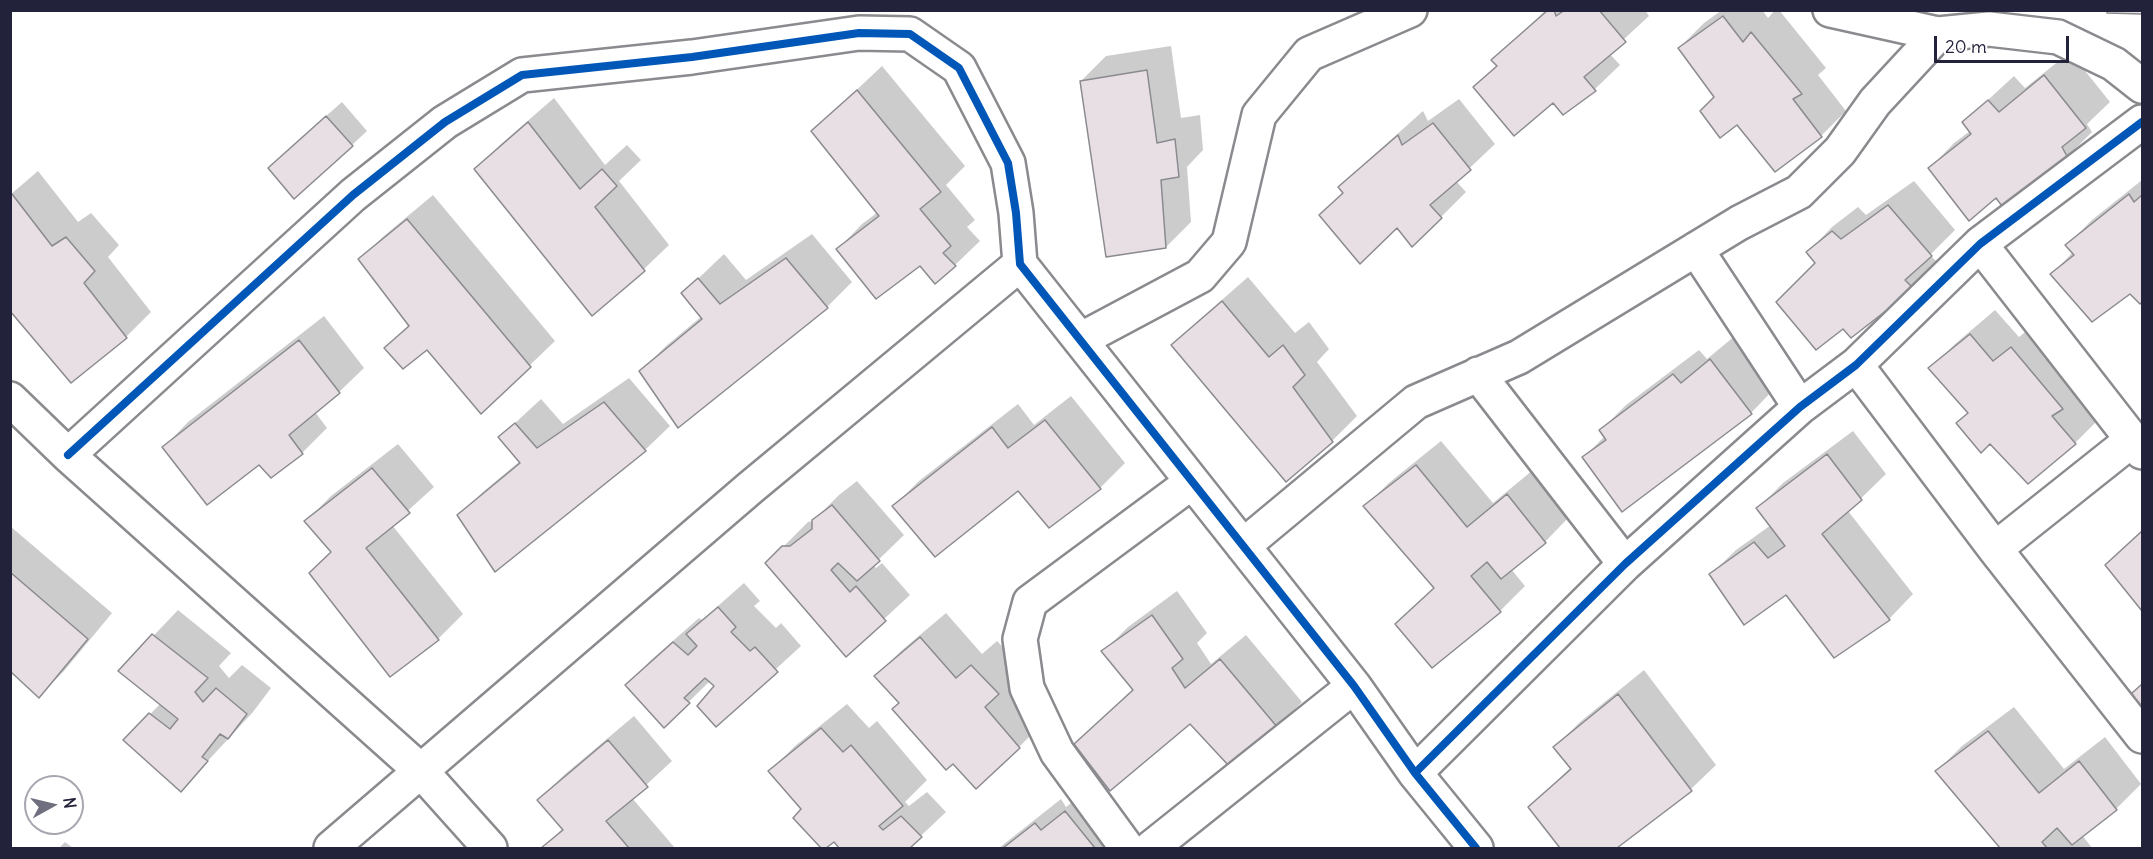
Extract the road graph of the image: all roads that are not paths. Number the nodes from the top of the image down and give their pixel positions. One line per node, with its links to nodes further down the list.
1 (1410, 10): 9 (street)
2 (1830, 10): 3 (street)
3 (1938, 33): 4 (street); 7 (street)
4 (2142, 86)
5 (2142, 122): 6 (street)
6 (1980, 244): 10 (street); 14 (street)
7 (1696, 249): 11 (street); 13 (street)
8 (1020, 264): 9 (street); 15 (street); 22 (street)
9 (1080, 340): 16 (street)
10 (1856, 365): 13 (street); 18 (street)
11 (1478, 374): 17 (street); 19 (street)
12 (11, 399): 15 (street)
13 (1800, 407): 19 (street)
14 (2137, 446): 18 (street)
15 (68, 455): 22 (street)
16 (1192, 482): 17 (street); 26 (street)
17 (1243, 546): 20 (street)
18 (1995, 549): 21 (street)
19 (1624, 564): 23 (street)
20 (1354, 686): 23 (street); 27 (street)
21 (2142, 736)
22 (422, 771): 24 (street); 25 (street)
23 (1415, 773): 28 (street)
24 (331, 849)
25 (490, 849)
26 (1127, 849)
27 (1151, 849)
28 (1476, 849)

